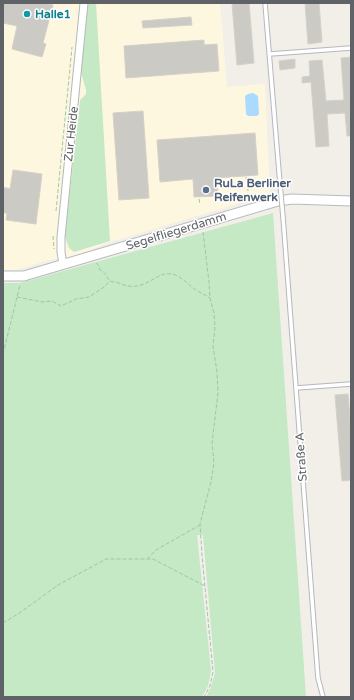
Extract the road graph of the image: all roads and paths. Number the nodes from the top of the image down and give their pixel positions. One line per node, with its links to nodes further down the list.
1 (84, 3): 16 (street, Zur Heide)
2 (265, 3): 5 (lane, Straße A)
3 (72, 46): 11 (path)
4 (351, 48): 5 (lane)
5 (270, 54): 24 (lane, Straße A, bridge)
6 (246, 177): 7 (path)
7 (248, 190)
8 (199, 199): 10 (path)
9 (351, 201): 12 (street, Segelfliegerdamm)
10 (200, 204)
11 (56, 214)
12 (202, 223): 15 (street, Segelfliegerdamm); 21 (path)
13 (54, 236): 14 (path)
14 (54, 251)
15 (90, 256): 16 (street, Segelfliegerdamm); 18 (path)
16 (64, 264): 17 (street, Segelfliegerdamm)
17 (3, 276)
18 (110, 281): 20 (path); 21 (path)
19 (20, 284): 20 (path)
20 (17, 297): 22 (path)
21 (210, 298): 25 (path)
22 (3, 354)
23 (351, 384): 24 (lane)
24 (296, 388): 30 (lane, Straße A)
25 (200, 524): 26 (path); 27 (path)
26 (148, 559): 27 (path); 28 (path)
27 (205, 586): 29 (path)
28 (3, 623)
29 (204, 697)
30 (322, 697)

